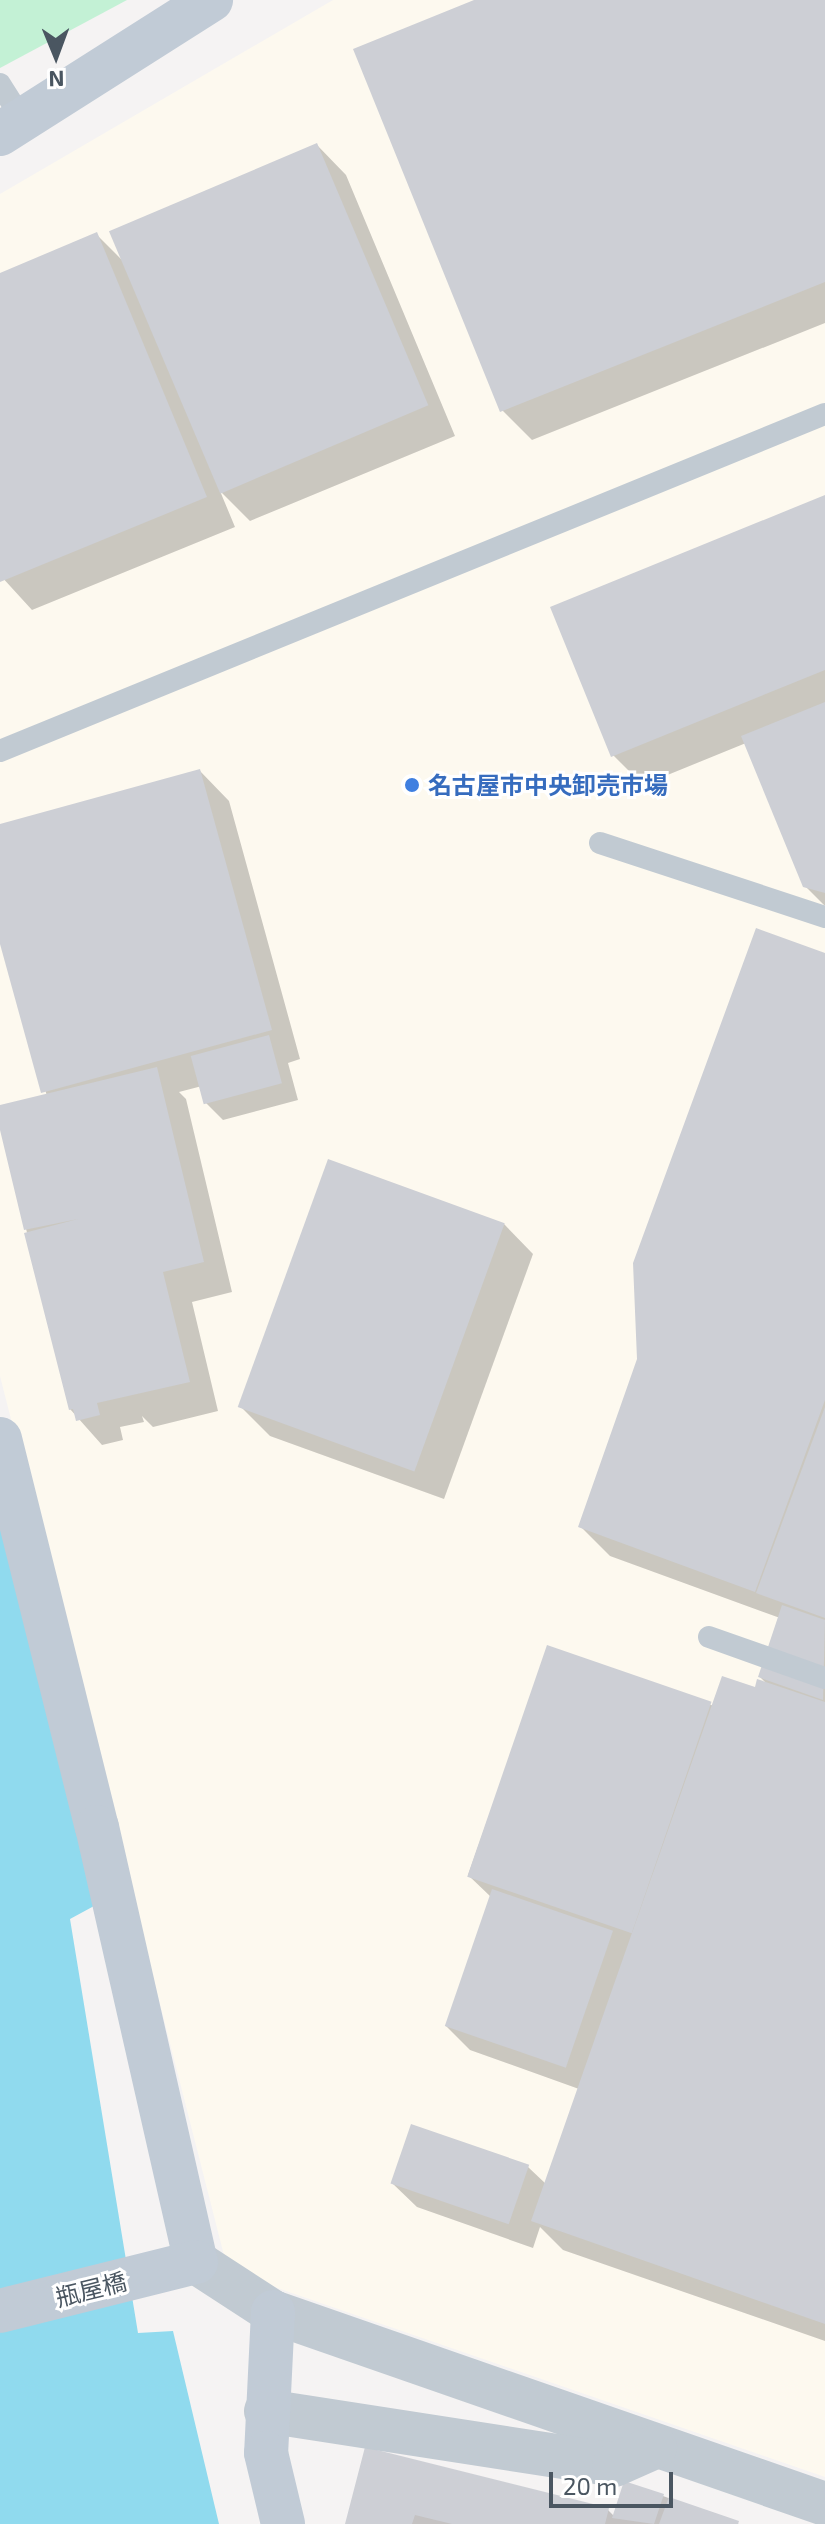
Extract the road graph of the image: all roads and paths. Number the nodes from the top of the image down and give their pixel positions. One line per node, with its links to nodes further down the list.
1 (211, 0): 2 (street)
2 (7, 112)
3 (825, 414): 4 (lane)
4 (0, 751)
5 (600, 843): 6 (lane)
6 (825, 917)
7 (0, 1439): 10 (street)
8 (709, 1637): 9 (lane)
9 (825, 1678)
10 (189, 2264): 11 (street, 瓶屋橋); 12 (street)
11 (0, 2311)
12 (273, 2312): 13 (street); 14 (street)
13 (266, 2411): 14 (street); 16 (street)
14 (655, 2447): 15 (street)
15 (825, 2504)
16 (283, 2524)

